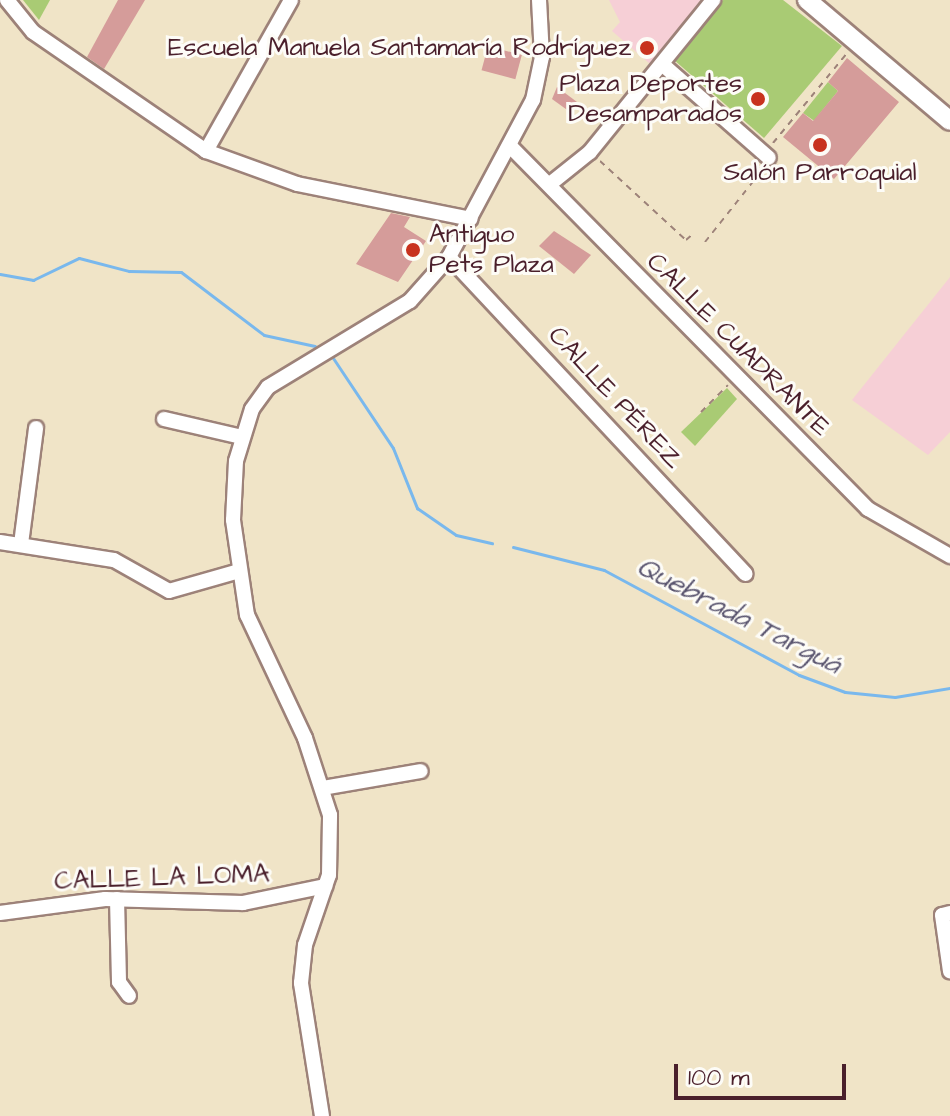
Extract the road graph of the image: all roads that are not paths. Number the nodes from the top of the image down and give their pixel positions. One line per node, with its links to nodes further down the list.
1 (7, 0): 9 (street)
2 (291, 0): 9 (street)
3 (539, 0): 8 (street)
4 (713, 0): 6 (street)
5 (807, 0): 7 (main road)
6 (662, 64): 10 (street); 11 (street)
7 (950, 121)
8 (510, 146): 11 (street, CALLE CUADRANTE); 12 (street)
9 (206, 151): 12 (street)
10 (766, 156)
11 (550, 184): 19 (street, CALLE CUADRANTE)
12 (471, 219): 13 (street)
13 (449, 257): 16 (street); 21 (street, CALLE PÉREZ)
14 (164, 419): 16 (street)
15 (36, 428): 18 (street)
16 (242, 437): 20 (street)
17 (0, 542): 18 (street)
18 (21, 544): 20 (street)
19 (950, 556)
20 (239, 571): 23 (street)
21 (746, 574)
22 (421, 771): 23 (street)
23 (323, 788): 24 (street)
24 (325, 886): 25 (street, CALLE LA LOMA); 30 (street)
25 (117, 899): 26 (street, CALLE LA LOMA); 29 (street)
26 (0, 913)
27 (946, 914): 28 (street)
28 (950, 971)
29 (129, 996)
30 (322, 1116)

